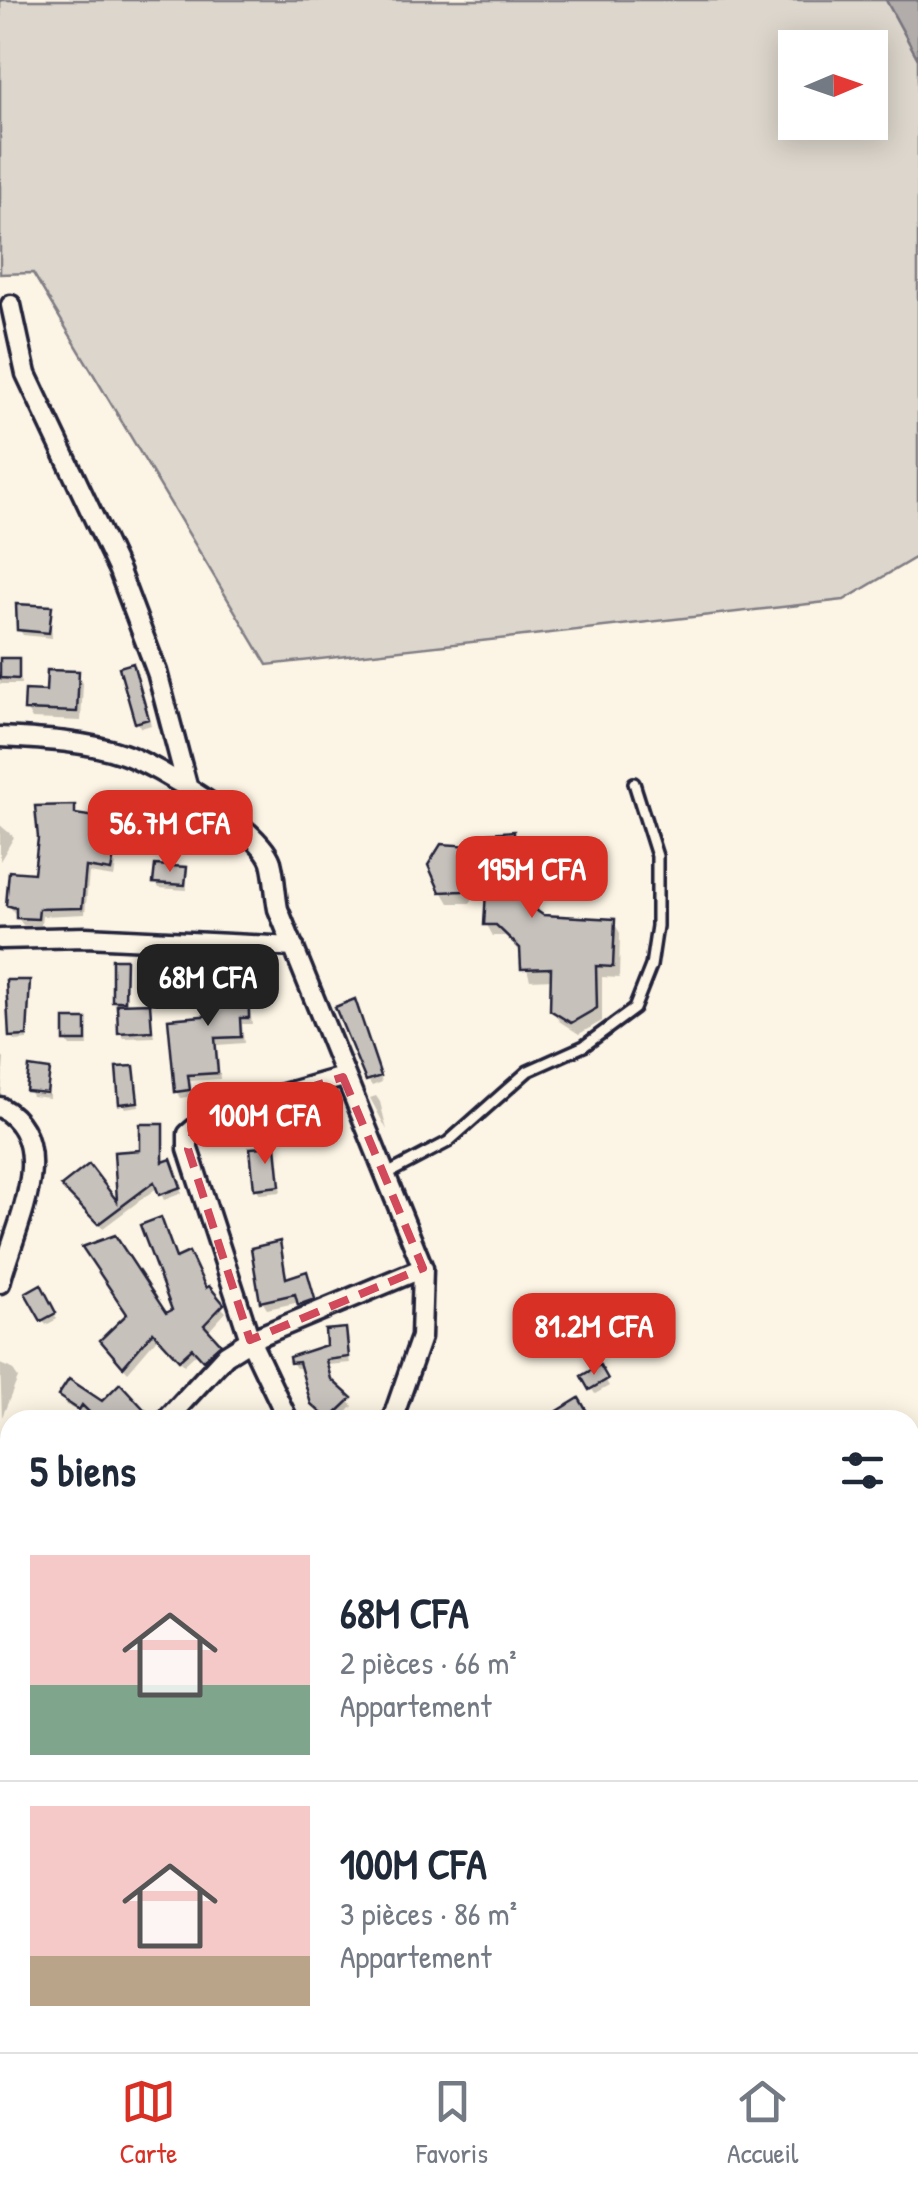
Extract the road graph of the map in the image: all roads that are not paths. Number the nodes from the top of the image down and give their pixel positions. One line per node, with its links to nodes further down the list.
1 (11, 305): 4 (street)
2 (0, 736): 4 (street)
3 (634, 783): 9 (lane)
4 (188, 793): 6 (street)
5 (0, 940): 6 (street)
6 (294, 947): 7 (street)
7 (342, 1077): 9 (street); 12 (street)
8 (0, 1107): 11 (street)
9 (384, 1176): 10 (street)
10 (422, 1268): 12 (street); 15 (street)
11 (0, 1283)
12 (250, 1340): 13 (street); 14 (street)
13 (175, 1410)
14 (283, 1410)
15 (395, 1410)

